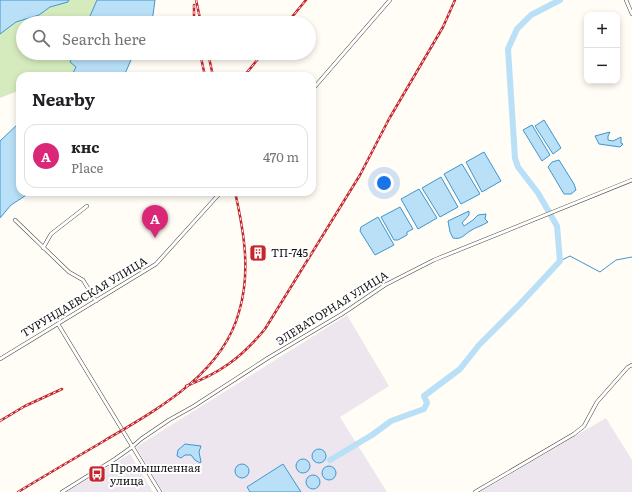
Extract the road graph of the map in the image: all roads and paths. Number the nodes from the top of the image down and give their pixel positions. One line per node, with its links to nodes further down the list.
1 (390, 0): 4 (street)
2 (626, 0): 3 (street)
3 (632, 14)
4 (316, 85)
5 (632, 180): 14 (street, ЭЛЕВАТОРНАЯ УЛИЦА)
6 (217, 196): 10 (street, ТУРУНДАЕВСКАЯ УЛИЦА)
7 (87, 206): 9 (street)
8 (15, 220): 9 (street)
9 (43, 248): 10 (street)
10 (96, 301): 11 (street, ТУРУНДАЕВСКАЯ УЛИЦА)
11 (58, 324): 12 (street, ТУРУНДАЕВСКАЯ УЛИЦА); 14 (street)
12 (0, 359)
13 (632, 365): 17 (street)
14 (132, 448): 15 (street, ЭЛЕВАТОРНАЯ УЛИЦА); 16 (street)
15 (62, 492)
16 (160, 492)
17 (475, 492)

